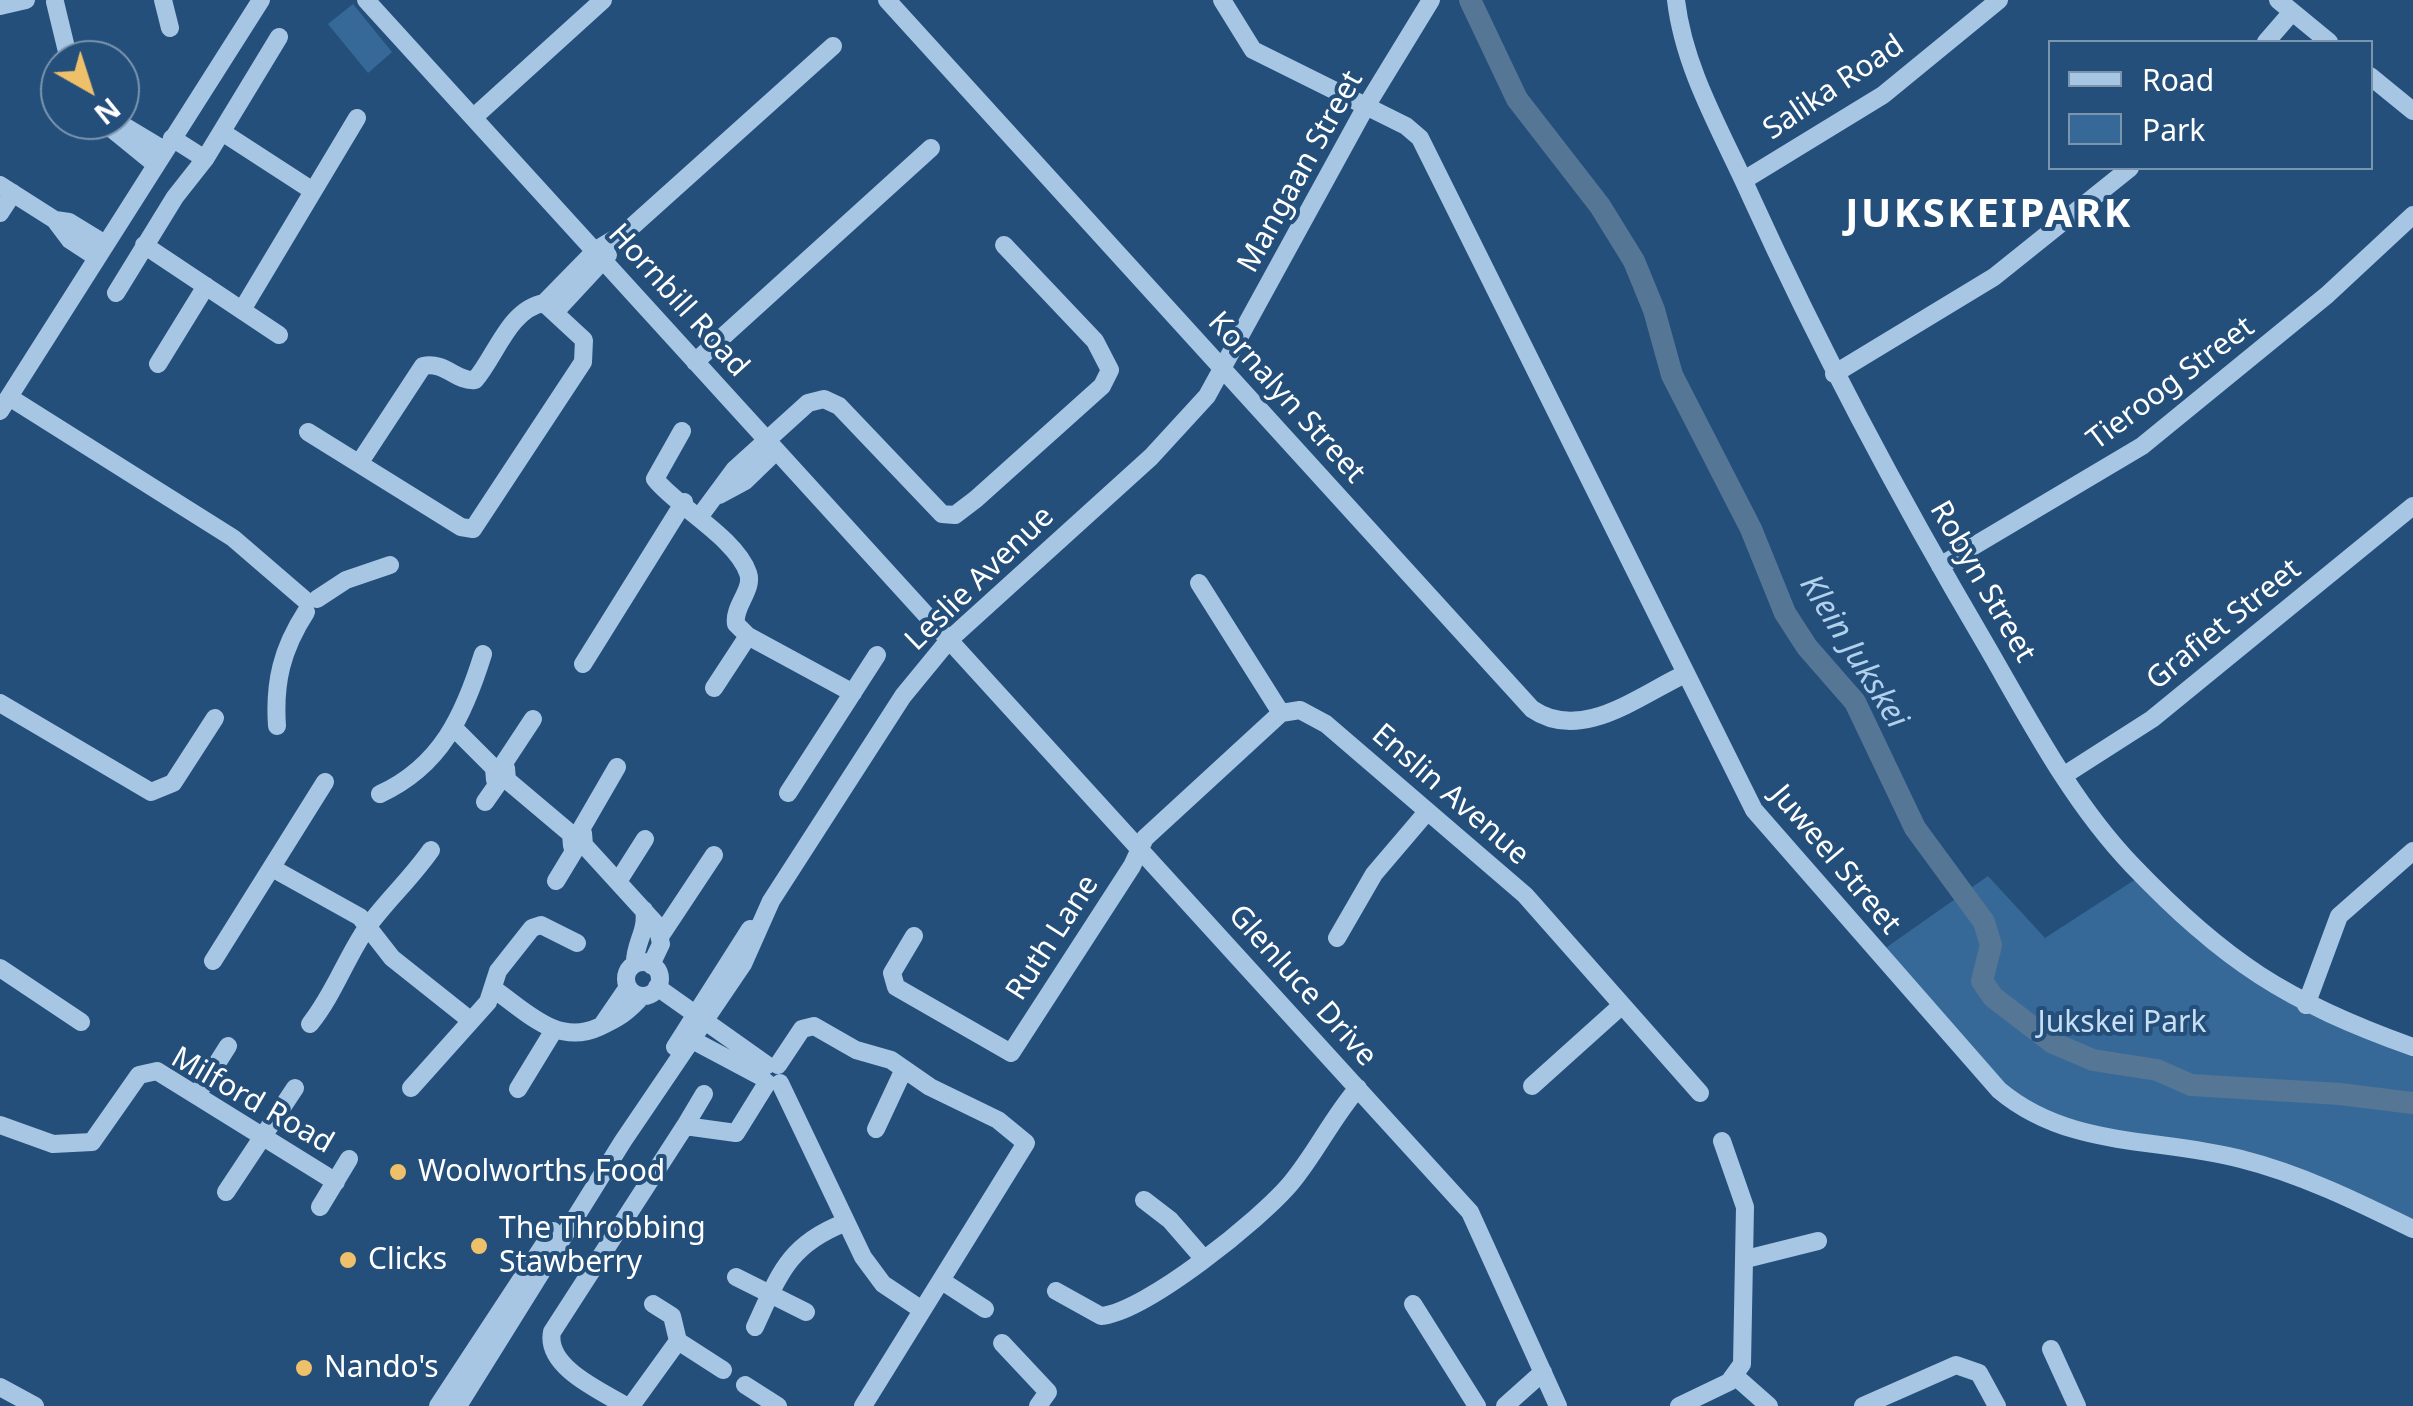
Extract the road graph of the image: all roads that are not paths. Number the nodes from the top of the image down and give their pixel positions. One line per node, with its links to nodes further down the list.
1 (26, 0): 13 (street)
2 (162, 0): 16 (street)
3 (262, 0): 30 (street)
4 (366, 0): 25 (street, Hornbill Road)
5 (602, 0): 25 (street)
6 (887, 0): 49 (street, Kornalyn Street)
7 (1222, 0): 23 (street, Juweel Street)
8 (1431, 0): 23 (street, Mangaan Street)
9 (1676, 0): 33 (street, Robyn Street)
10 (1966, 0): 15 (street)
11 (1998, 0): 15 (street, Salika Road)
12 (53, 1): 18 (street)
13 (0, 6)
14 (2285, 6): 19 (street); 20 (street)
15 (1979, 16): 33 (street, Salika Road)
16 (170, 28)
17 (279, 37): 27 (street)
18 (64, 40)
19 (2267, 40)
20 (2328, 40)
21 (834, 46): 41 (street)
22 (2373, 78): 24 (street)
23 (1365, 108): 49 (street, Mangaan Street); 68 (street, Juweel Street)
24 (2413, 111)
25 (474, 117): 41 (street, Hornbill Road)
26 (357, 118): 35 (street)
27 (222, 132): 31 (street); 35 (street)
28 (127, 140): 30 (street)
29 (931, 148): 47 (street)
30 (164, 151): 31 (street); 40 (street)
31 (205, 159): 39 (street)
32 (2128, 170): 50 (street)
33 (1744, 180): 50 (street, Robyn Street)
34 (6, 189): 36 (street); 40 (street)
35 (314, 192): 45 (street)
36 (0, 213)
37 (2413, 215): 60 (street, Tieroog Street)
38 (1004, 244): 54 (street)
39 (144, 245): 42 (street); 43 (street)
40 (100, 250): 51 (street)
41 (604, 253): 44 (street); 47 (street, Hornbill Road)
42 (206, 286): 45 (street); 48 (street)
43 (116, 292)
44 (550, 307): 55 (street); 55 (street)
45 (242, 310): 46 (street)
46 (279, 336)
47 (694, 362): 54 (street, Hornbill Road)
48 (158, 364)
49 (1223, 372): 64 (street, Leslie Avenue); 68 (street, Kornalyn Street)
50 (1834, 374): 60 (street, Robyn Street)
51 (4, 404): 62 (street)
52 (682, 431): 56 (street)
53 (308, 432): 55 (street)
54 (771, 445): 58 (street); 64 (street, Hornbill Road)
55 (360, 462)
56 (684, 502): 58 (street); 67 (street)
57 (2413, 506): 79 (street, Grafiet Street)
58 (700, 516): 63 (street)
59 (390, 565): 62 (street)
60 (1940, 566): 79 (street, Robyn Street)
61 (1200, 583): 72 (street)
62 (309, 603): 75 (street)
63 (748, 636): 69 (street); 70 (street)
64 (949, 640): 87 (street, Glenluce Drive); 107 (street, Leslie Avenue)
65 (483, 654): 76 (street)
66 (878, 654): 70 (street)
67 (583, 664)
68 (1685, 674): 136 (street, Juweel Street)
69 (714, 688)
70 (852, 693): 81 (street)
71 (0, 703): 73 (street)
72 (1281, 713): 84 (street, Enslin Avenue); 87 (street)
73 (215, 718)
74 (533, 719): 78 (street)
75 (277, 726)
76 (455, 729): 78 (street); 82 (street)
77 (617, 768): 85 (street)
78 (500, 774): 83 (street); 85 (street)
79 (2064, 776): 106 (street, Robyn Street)
80 (324, 782): 91 (street)
81 (788, 793)
82 (380, 794)
83 (485, 802)
84 (1426, 812): 98 (street); 105 (street, Enslin Avenue)
85 (578, 839): 92 (street); 93 (street)
86 (645, 839): 92 (street)
87 (1140, 849): 97 (street, Ruth Lane); 120 (street, Glenluce Drive)
88 (430, 850): 95 (street)
89 (2413, 851): 106 (street)
90 (714, 855): 96 (street)
91 (272, 868): 95 (street); 100 (street)
92 (618, 880): 94 (street)
93 (556, 881)
94 (644, 910): 96 (street); 101 (street)
95 (368, 926): 108 (street); 110 (street)
96 (661, 935): 101 (street)
97 (914, 936)
98 (1337, 938)
99 (577, 943): 103 (street)
100 (213, 962)
101 (643, 964): 104 (street); 104 (street)
102 (0, 968): 109 (street)
103 (495, 990): 108 (street); 111 (street)
104 (642, 990): 107 (street); 111 (street)
105 (1622, 1006): 117 (street); 123 (street, Enslin Avenue)
106 (2306, 1006): 114 (street, Robyn Street)
107 (702, 1016): 112 (street, Leslie Avenue); 116 (street)
108 (470, 1020): 119 (street)
109 (81, 1022)
110 (310, 1024)
111 (554, 1030): 121 (street)
112 (688, 1038): 116 (street); 162 (street, Leslie Avenue); 163 (street, Leslie Avenue)
113 (228, 1046): 124 (street)
114 (2413, 1048)
115 (904, 1069): 116 (street); 127 (street); 141 (street)
116 (771, 1075): 126 (street); 135 (street)
117 (1532, 1086)
118 (294, 1088): 128 (street)
119 (412, 1088)
120 (1358, 1088): 138 (street); 154 (street, Glenluce Drive)
121 (518, 1089)
122 (704, 1094): 126 (street)
123 (1700, 1094)
124 (197, 1096): 125 (street, Milford Road); 128 (street, Milford Road)
125 (0, 1125)
126 (685, 1126): 164 (street)
127 (876, 1129)
128 (263, 1137): 131 (street, Milford Road); 132 (street)
129 (1722, 1141): 139 (street)
130 (349, 1159): 131 (street)
131 (336, 1182): 134 (street)
132 (226, 1192)
133 (1144, 1200): 138 (street)
134 (320, 1207)
135 (844, 1222): 143 (street); 147 (street)
136 (2413, 1229)
137 (1818, 1241): 139 (street)
138 (1203, 1258): 142 (street)
139 (1746, 1259): 155 (street)
140 (736, 1276): 143 (street)
141 (942, 1281): 146 (street); 147 (street)
142 (1056, 1291)
143 (770, 1294): 148 (street); 149 (street)
144 (653, 1304): 150 (street)
145 (1413, 1304): 168 (street)
146 (985, 1309)
147 (922, 1310): 166 (street)
148 (806, 1312)
149 (755, 1326)
150 (678, 1341): 153 (street); 164 (street)
151 (1002, 1342): 159 (street)
152 (2052, 1348): 175 (street)
153 (724, 1370)
154 (1544, 1372): 169 (street); 170 (street, Glenluce Drive)
155 (1735, 1376): 171 (street); 172 (street)
156 (745, 1385): 165 (street)
157 (0, 1387): 161 (street)
158 (0, 1395): 160 (street)
159 (1043, 1399): 167 (street)
160 (19, 1406)
161 (35, 1406)
162 (438, 1406)
163 (458, 1406)
164 (628, 1406)
165 (778, 1406)
166 (862, 1406)
167 (1062, 1406)
168 (1477, 1406)
169 (1505, 1406)
170 (1558, 1406)
171 (1679, 1406)
172 (1769, 1406)
173 (1863, 1406): 174 (street)
174 (1996, 1406)
175 (2077, 1406)

